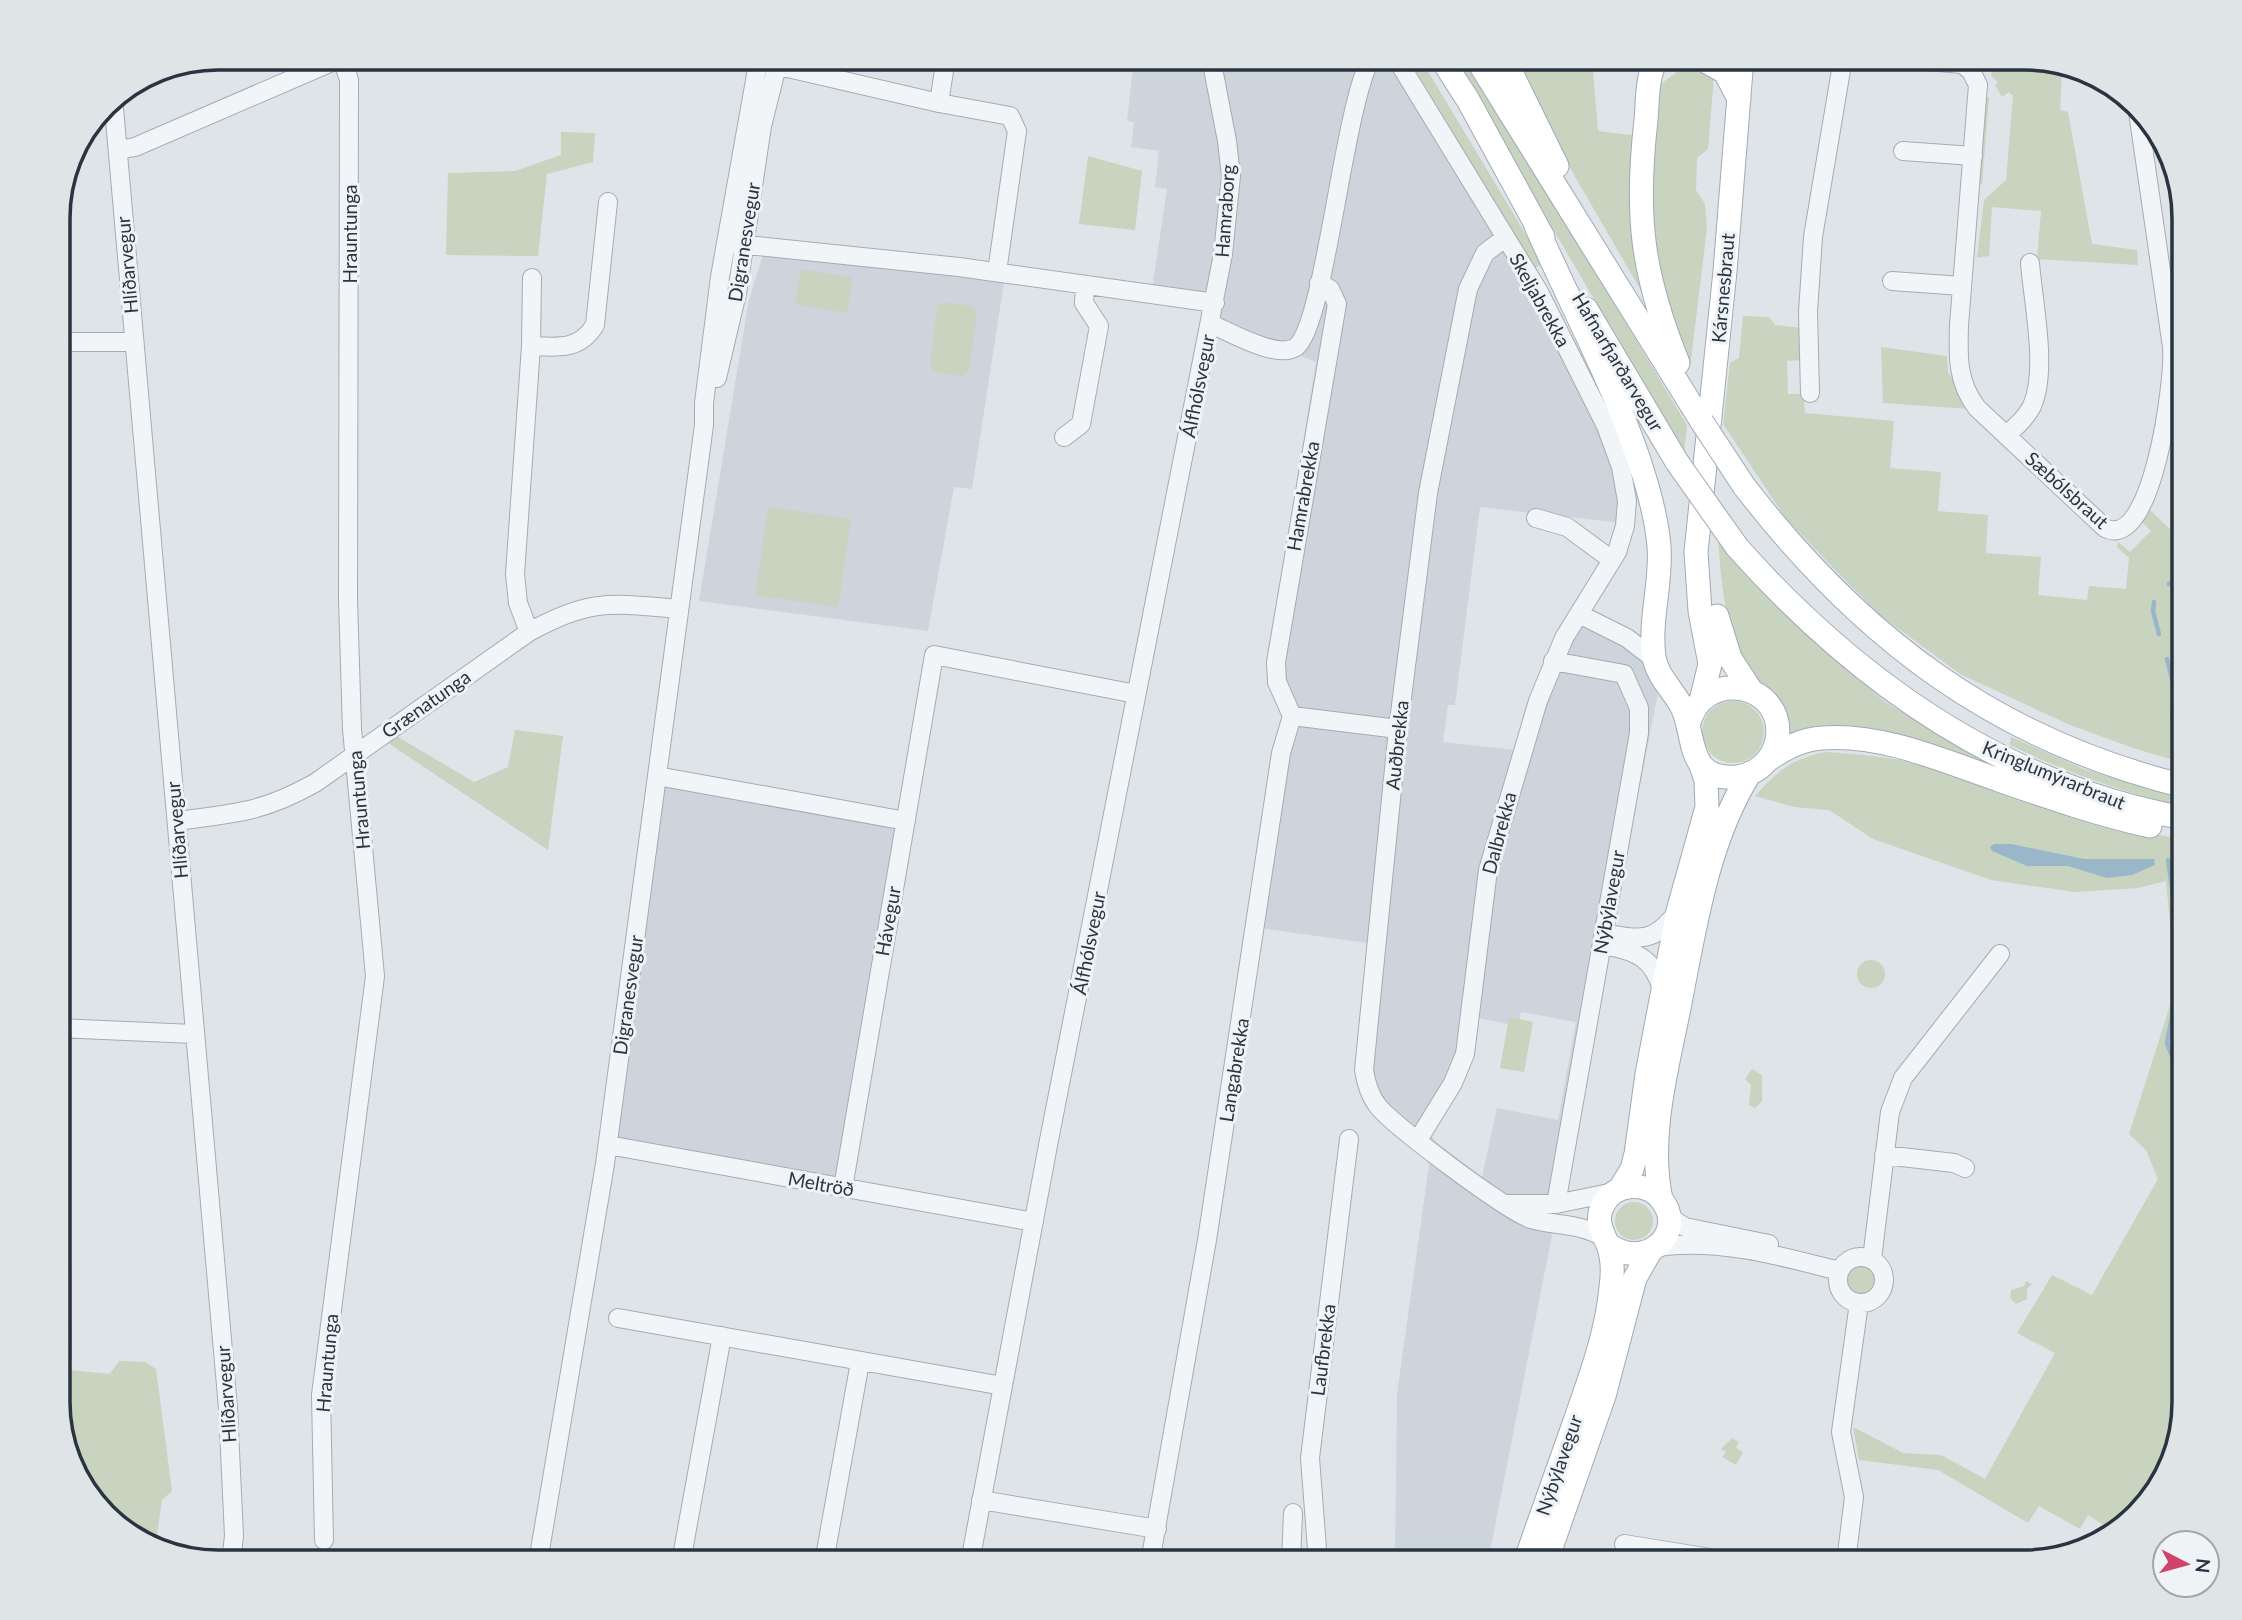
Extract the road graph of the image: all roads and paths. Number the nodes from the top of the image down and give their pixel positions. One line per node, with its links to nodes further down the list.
1 (314, 70): 22 (street)
2 (346, 70): 65 (street, Hrauntunga)
3 (756, 70): 28 (street, Digranesvegur)
4 (776, 70): 28 (street, Digranesvegur)
5 (809, 70): 19 (street)
6 (944, 70): 19 (street)
7 (1213, 70): 37 (street, Hamraborg)
8 (1367, 70): 34 (street)
9 (1403, 70): 27 (street, Skeljabrekka)
10 (1447, 70): 26 (main road, Hafnarfjarðarvegur)
11 (1483, 70): 30 (main road, Hafnarfjarðarvegur)
12 (1510, 70): 30 (main road)
13 (1653, 70): 45 (main road)
14 (1721, 70): 18 (main road)
15 (1741, 70): 18 (main road, Kársnesbraut)
16 (1841, 70): 44 (street)
17 (1969, 70): 24 (street, Sæbólsbraut)
18 (1739, 99): 48 (main road, Kársnesbraut)
19 (939, 103): 31 (street)
20 (114, 112): 22 (street, Hlíðarvegur)
21 (2140, 127): 42 (street, Sæbólsbraut)
22 (118, 150): 40 (street, Hlíðarvegur)
23 (1903, 151): 24 (street)
24 (1973, 156): 36 (street, Sæbólsbraut)
25 (608, 202): 41 (street)
26 (1536, 226): 52 (main road); 56 (main road, Hafnarfjarðarvegur, bridge)
27 (1505, 238): 50 (street, Skeljabrekka); 64 (street, Auðbrekka)
28 (737, 244): 31 (street); 51 (street, Digranesvegur)
29 (2030, 263): 46 (street, Sæbólsbraut)
30 (1605, 267): 45 (main road, Hafnarfjarðarvegur)
31 (997, 272): 35 (street)
32 (532, 278): 41 (street)
33 (1892, 281): 36 (street)
34 (1319, 283): 38 (street); 62 (street, Hamrabrekka)
35 (1086, 285): 37 (street); 47 (street)
36 (1962, 286): 46 (street, Sæbólsbraut)
37 (1215, 303): 38 (street, Hamraborg)
38 (1211, 324): 60 (street, Álfhólsvegur)
39 (70, 342): 40 (street)
40 (133, 342): 72 (street, Hlíðarvegur)
41 (531, 346): 54 (street)
42 (2172, 356)
43 (2172, 378): 46 (street, Sæbólsbraut)
44 (1810, 393)
45 (1690, 397): 70 (main road, Kringlumýrarbraut, bridge)
46 (2006, 435)
47 (1064, 436)
48 (1702, 517): 59 (main road); 61 (main road)
49 (1536, 518): 50 (street)
50 (1612, 560): 53 (street, Skeljabrekka)
51 (679, 609): 54 (street, Grænatunga); 69 (street, Digranesvegur)
52 (1654, 611): 55 (street); 57 (main road)
53 (1579, 614): 55 (street); 58 (street, Dalbrekka)
54 (529, 632): 65 (street, Grænatunga)
55 (1622, 635): 57 (street)
56 (1828, 642): 71 (main road, Kringlumýrarbraut)
57 (1654, 659): 63 (main road)
58 (1553, 661): 76 (street, Nýbýlavegur); 82 (street, Dalbrekka)
59 (1752, 692): 61 (main road); 66 (main road)
60 (1136, 694): 73 (street, Hávegur); 91 (street, Álfhólsvegur)
61 (1701, 701): 63 (main road)
62 (1292, 716): 64 (street); 104 (street, Langabrekka)
63 (1688, 726): 67 (main road)
64 (1398, 729): 82 (street, Auðbrekka)
65 (355, 754): 72 (street, Grænatunga); 105 (street, Hrauntunga)
66 (1769, 759): 68 (main road); 74 (main road)
67 (1700, 763): 68 (main road); 75 (main road)
68 (1750, 774): 90 (main road)
69 (657, 776): 73 (street); 83 (street, Digranesvegur)
70 (2172, 782)
71 (2172, 815)
72 (177, 821): 80 (street, Hlíðarvegur)
73 (906, 821): 86 (street, Hávegur)
74 (2172, 830)
75 (1678, 911): 76 (street); 78 (main road)
76 (1603, 939): 78 (street); 89 (street, Nýbýlavegur)
77 (2000, 954): 84 (street)
78 (1662, 989): 87 (main road)
79 (70, 1028): 80 (street)
80 (194, 1034): 107 (street, Hlíðarvegur)
81 (1349, 1139): 114 (street, Laufbrekka)
82 (1418, 1140): 88 (street, Auðbrekka)
83 (608, 1145): 86 (street, Meltröð); 108 (street, Digranesvegur)
84 (1884, 1155): 85 (street); 95 (street)
85 (1965, 1168)
86 (842, 1188): 91 (street, Meltröð)
87 (1617, 1190): 89 (street); 90 (main road); 92 (main road)
88 (1505, 1204): 89 (street); 92 (street, Auðbrekka)
89 (1556, 1204)
90 (1665, 1208): 93 (main road); 94 (street)
91 (1034, 1222): 101 (street, Álfhólsvegur)
92 (1605, 1240): 93 (main road); 115 (main road, Nýbýlavegur)
93 (1653, 1249): 94 (street); 116 (main road, Nýbýlavegur)
94 (1790, 1257): 96 (street)
95 (1872, 1259): 96 (street); 97 (street)
96 (1839, 1271): 97 (street)
97 (1859, 1303): 118 (street)
98 (618, 1318): 99 (street)
99 (722, 1336): 100 (street); 109 (street)
100 (860, 1362): 101 (street); 110 (street)
101 (1003, 1385): 102 (street, Álfhólsvegur)
102 (981, 1500): 104 (street); 111 (street, Álfhólsvegur)
103 (1293, 1513): 113 (street)
104 (1157, 1529): 112 (street, Langabrekka)
105 (324, 1540)
106 (1624, 1544): 117 (street)
107 (232, 1550)
108 (540, 1550)
109 (683, 1550)
110 (826, 1550)
111 (972, 1550)
112 (1153, 1550)
113 (1291, 1550)
114 (1317, 1550)
115 (1529, 1550)
116 (1550, 1550)
117 (1661, 1550)
118 (1847, 1550)

